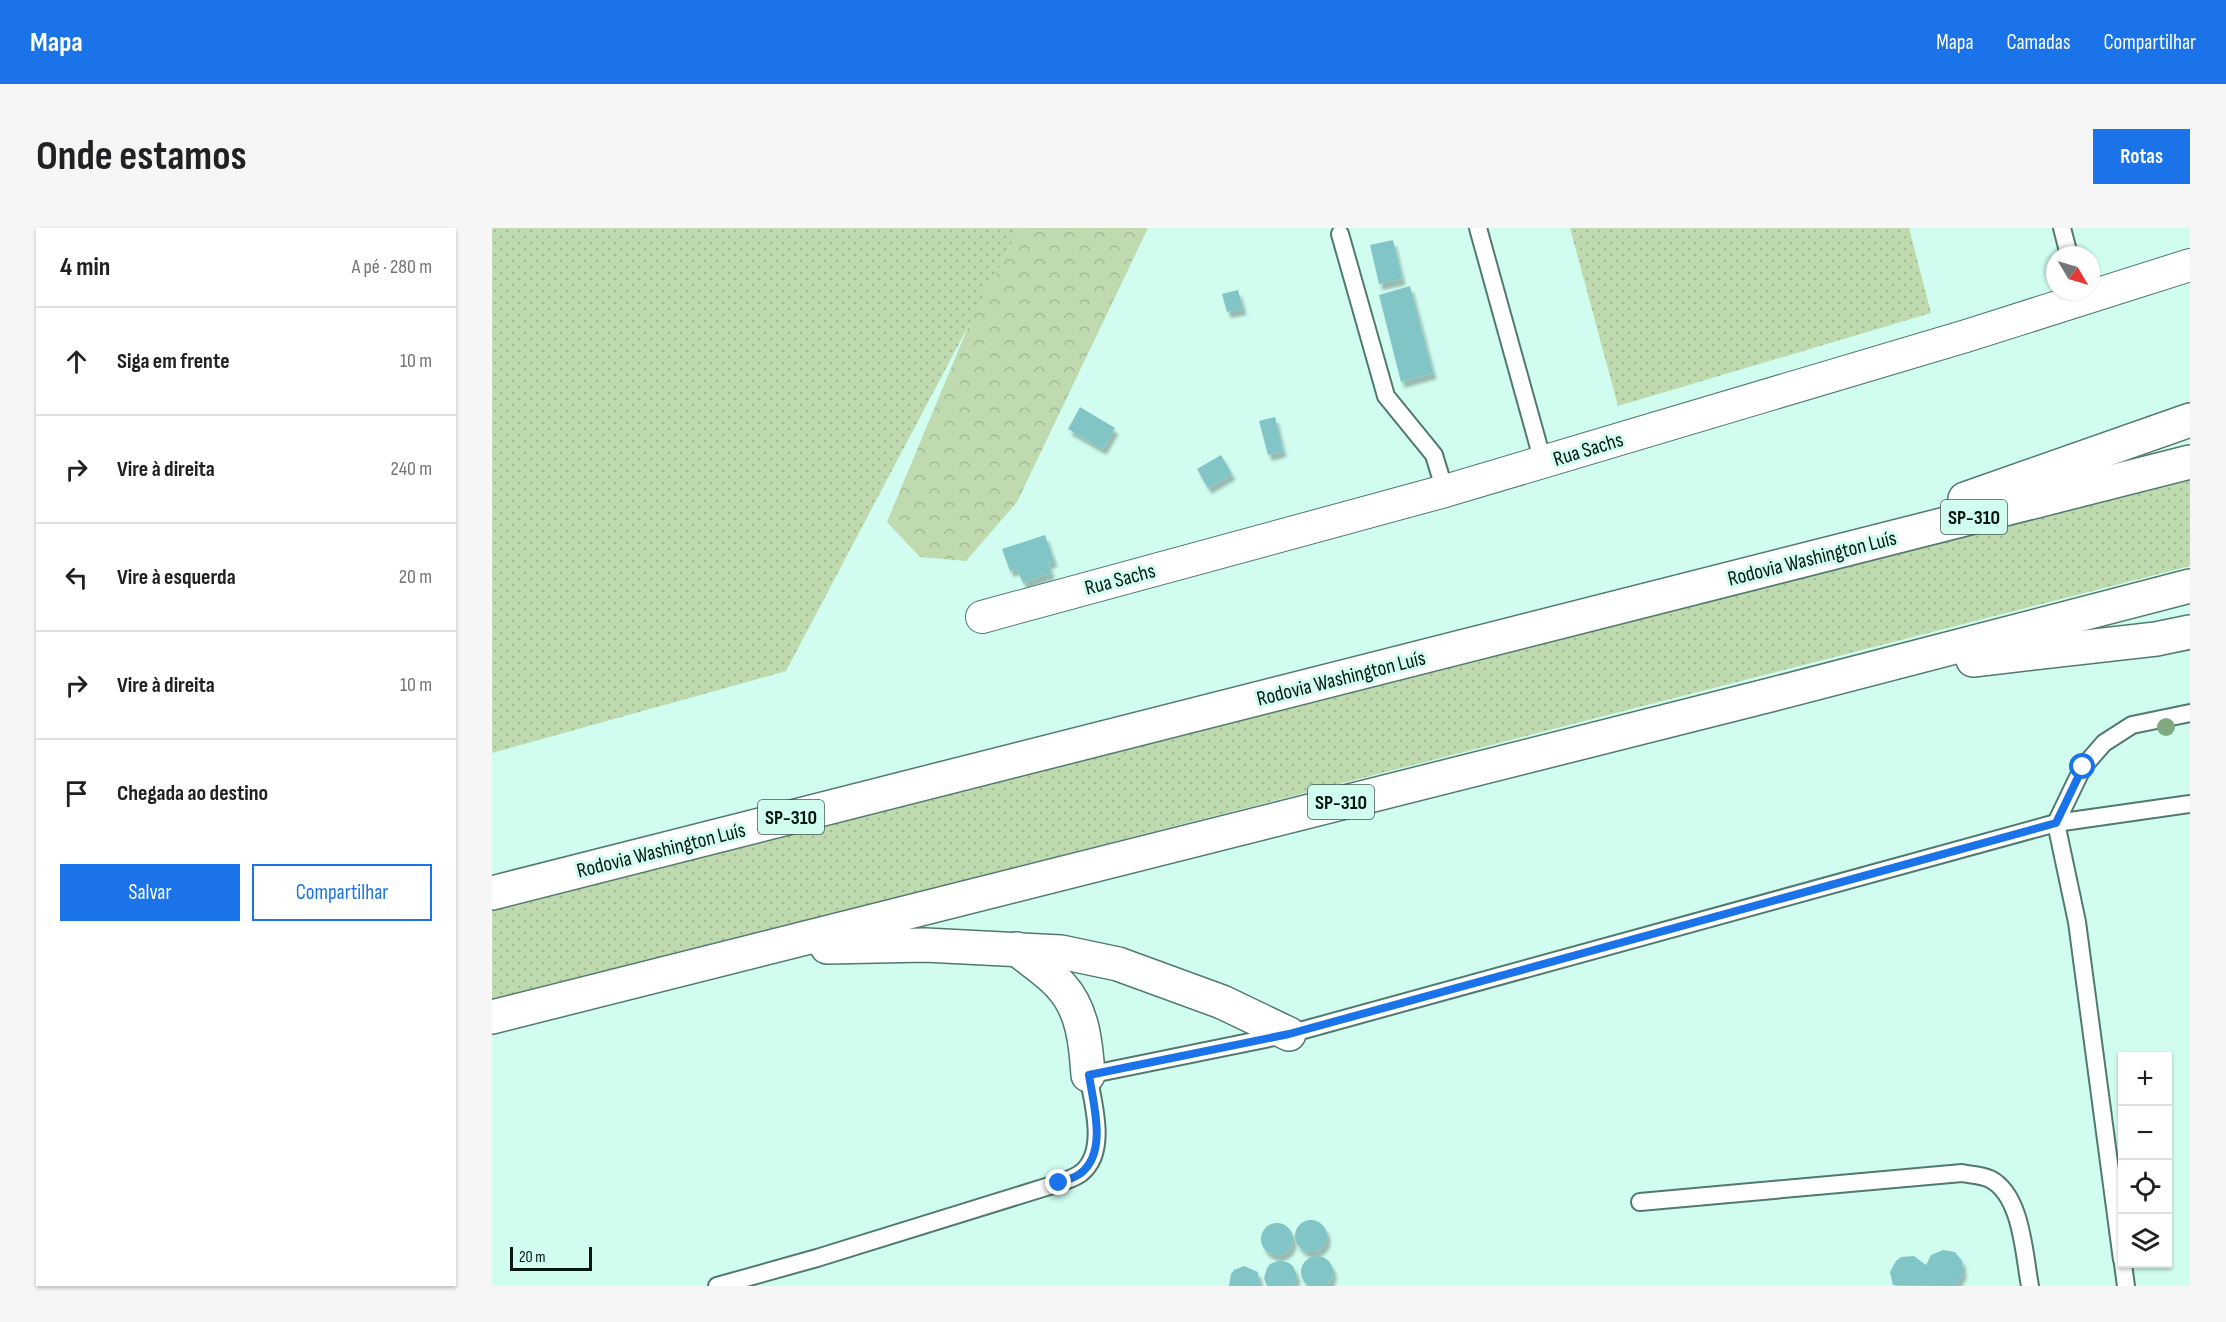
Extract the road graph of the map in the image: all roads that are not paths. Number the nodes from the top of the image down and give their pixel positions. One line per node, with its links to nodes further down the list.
1 (1478, 228): 9 (lane)
2 (2062, 228): 4 (lane)
3 (1340, 234): 11 (lane)
4 (2067, 246)
5 (2190, 265): 6 (street, Rua Sachs)
6 (2100, 290)
7 (2069, 300): 9 (street, Rua Sachs)
8 (2190, 420): 12 (highway)
9 (1544, 462): 11 (street, Rua Sachs)
10 (2190, 462): 12 (highway, Rodovia Washington Luís / SP-310)
11 (1445, 491): 14 (street, Rua Sachs)
12 (1758, 572): 20 (highway, Rodovia Washington Luís / SP-310)
13 (2190, 586): 16 (highway, SP-310)
14 (981, 617)
15 (2190, 632): 16 (highway)
16 (1770, 695): 21 (highway, SP-310)
17 (2190, 713): 19 (lane)
18 (2190, 804): 19 (lane)
19 (2056, 823): 26 (lane); 29 (lane)
20 (492, 893)
21 (766, 949): 22 (highway); 23 (highway, SP-310)
22 (1017, 949): 26 (highway); 27 (highway)
23 (666, 972): 24 (highway, SP-310); 25 (lane)
24 (492, 1017)
25 (492, 1032)
26 (1289, 1034): 27 (lane)
27 (1089, 1075): 31 (lane)
28 (1640, 1202): 32 (lane)
29 (2118, 1225)
30 (2124, 1268): 33 (lane)
31 (717, 1286)
32 (2030, 1286)
33 (2126, 1286)

